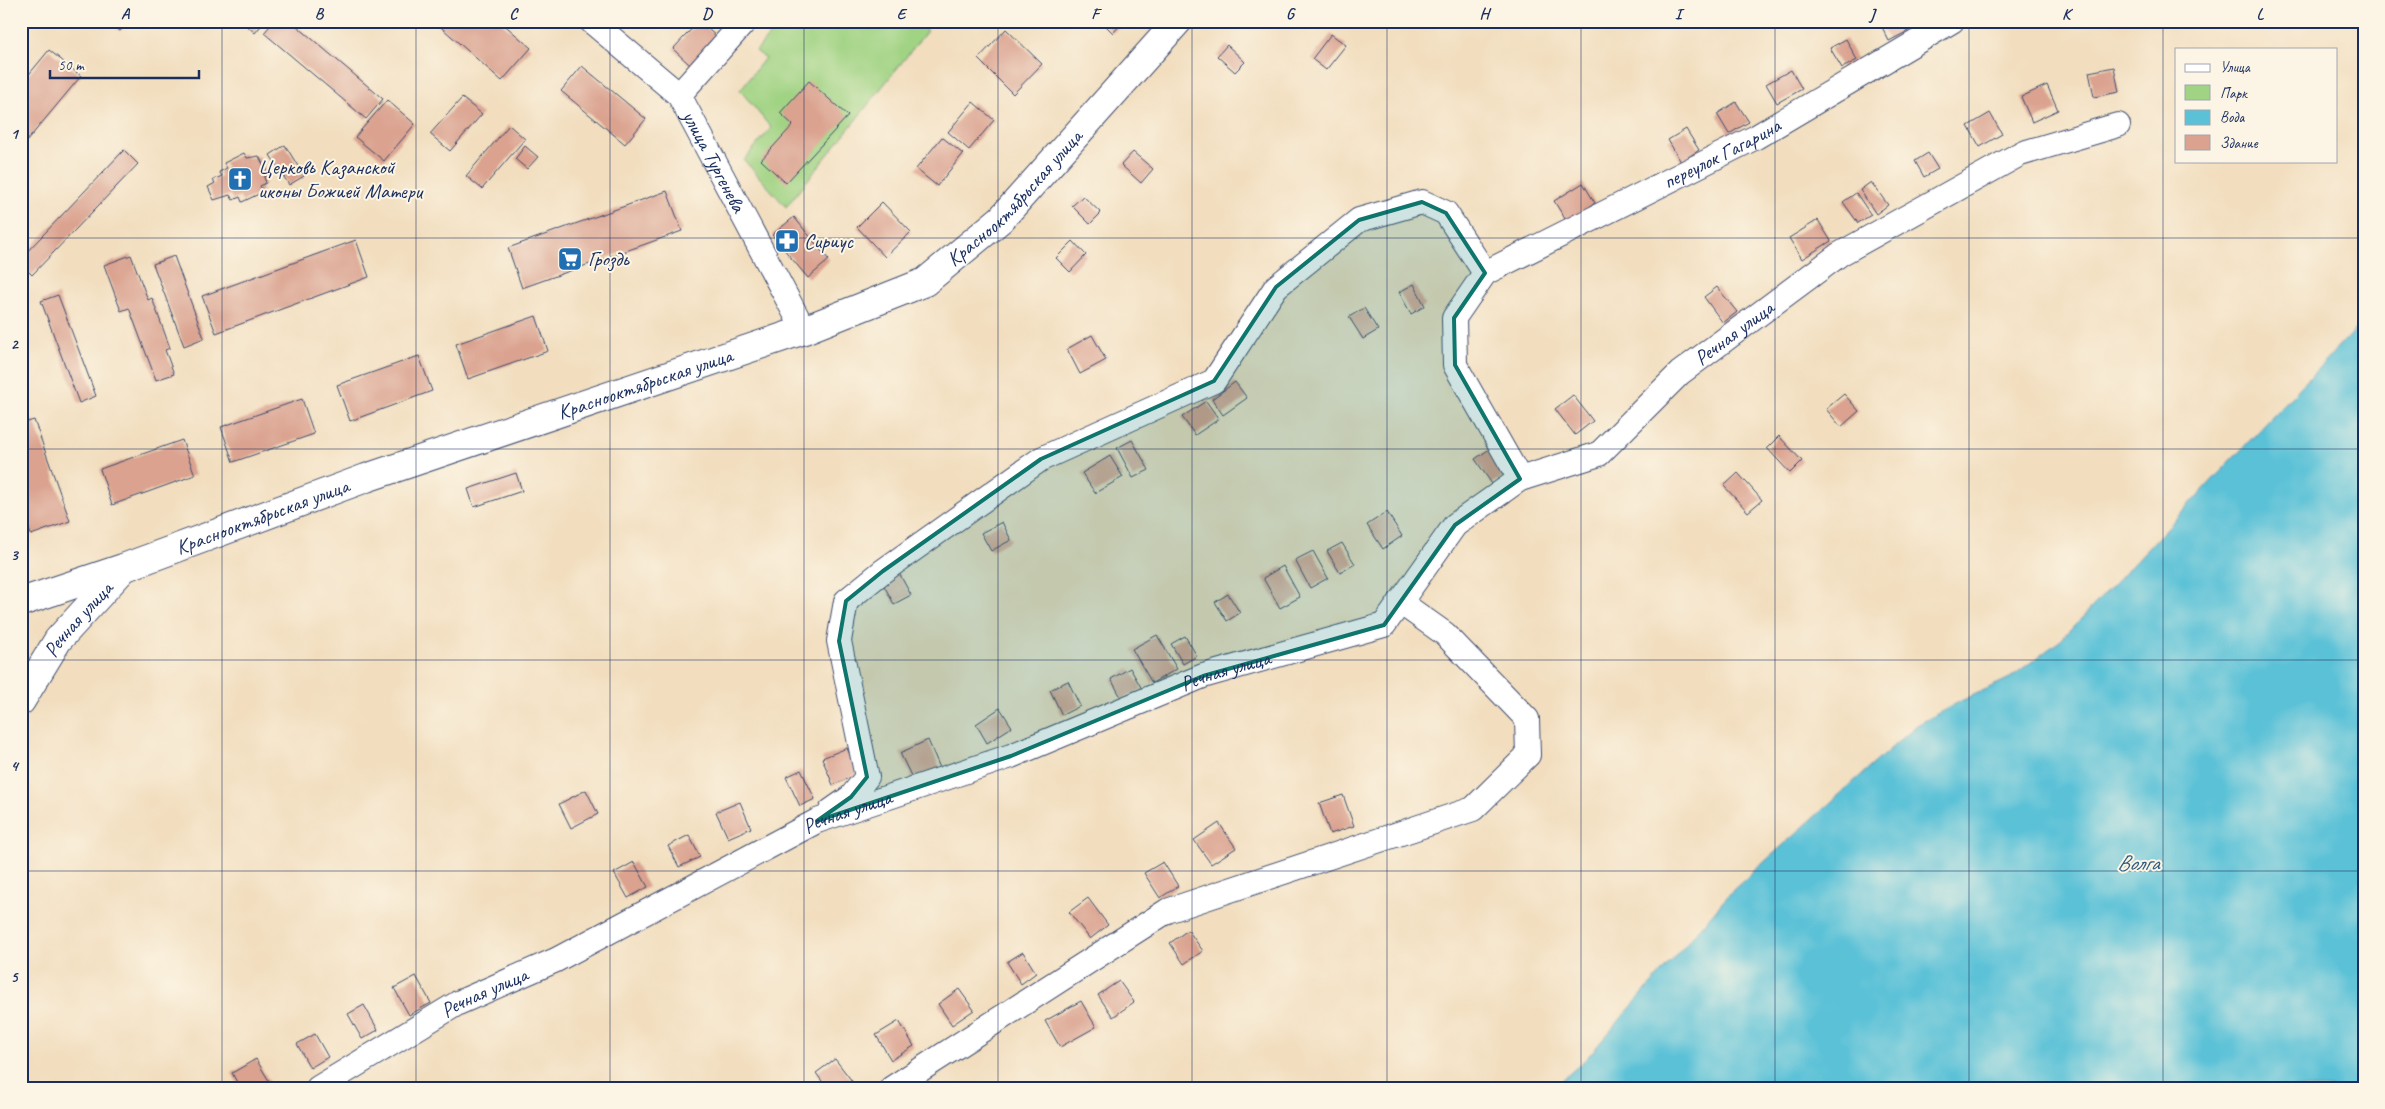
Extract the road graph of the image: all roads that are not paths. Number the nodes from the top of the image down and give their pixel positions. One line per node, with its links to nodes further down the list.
1 (591, 21): 5 (street, улица Тургенева)
2 (745, 21): 5 (street)
3 (1178, 21): 8 (street, Краснооктябрьская улица)
4 (1952, 21): 7 (street, переулок Гагарина)
5 (679, 95): 8 (street, улица Тургенева)
6 (2118, 125): 9 (street, Речная улица)
7 (1485, 273): 9 (street); 14 (street)
8 (804, 330): 10 (street, Краснооктябрьская улица)
9 (1520, 479): 12 (street, Речная улица)
10 (123, 568): 11 (street, Краснооктябрьская улица); 13 (street, Речная улица)
11 (21, 602)
12 (1400, 602): 14 (street, Речная улица); 16 (street)
13 (21, 701)
14 (817, 821): 15 (street, Речная улица)
15 (318, 1088)
16 (892, 1088)

